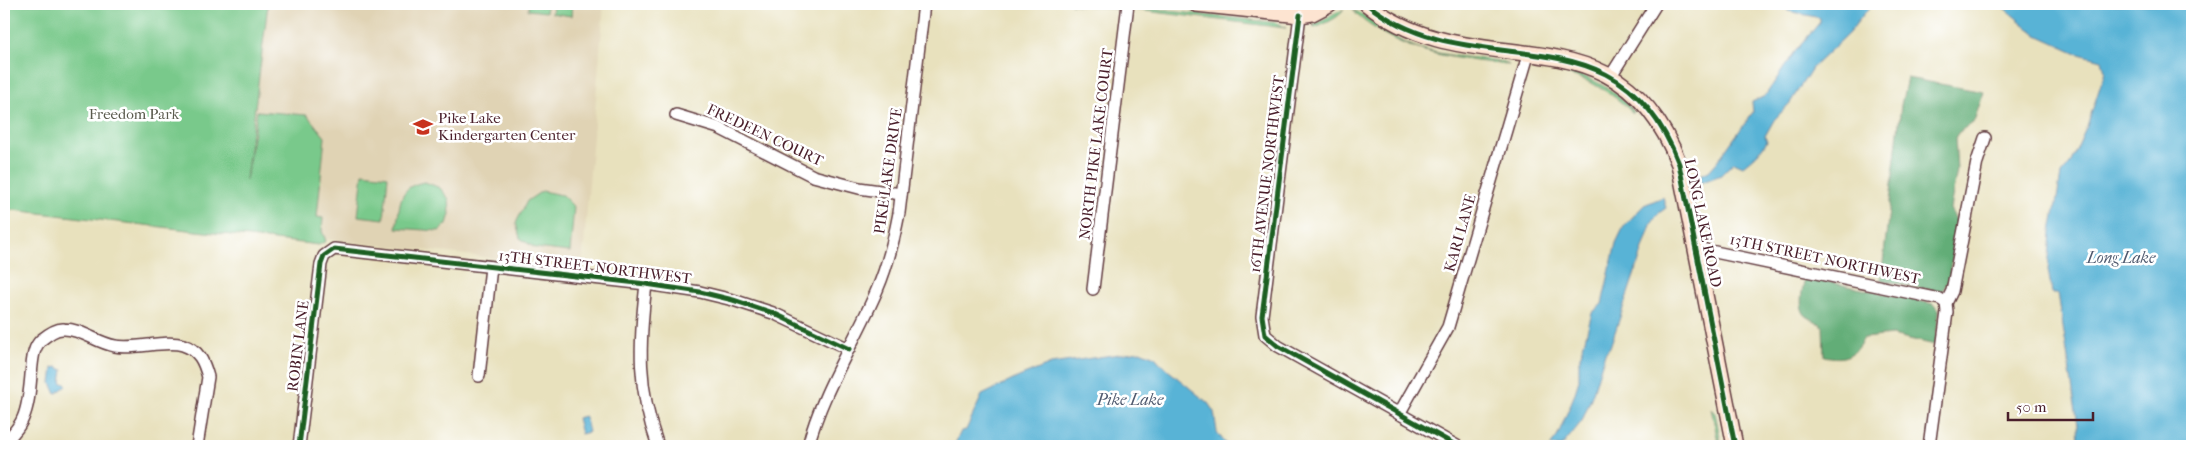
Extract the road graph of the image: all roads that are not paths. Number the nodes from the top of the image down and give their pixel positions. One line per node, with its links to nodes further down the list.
1 (924, 4): 12 (street, PIKE LAKE DRIVE)
2 (1128, 4): 17 (street, NORTH PIKE LAKE COURT)
3 (1196, 4): 7 (street)
4 (1329, 4): 7 (street)
5 (1368, 4): 8 (street, LONG LAKE ROAD)
6 (1656, 4): 9 (street)
7 (1300, 15): 21 (street, 16TH AVENUE NORTHWEST)
8 (1530, 52): 9 (street, LONG LAKE ROAD); 21 (street, KARI LANE)
9 (1612, 74): 13 (street, LONG LAKE ROAD)
10 (676, 115): 12 (street, FREDEEN COURT)
11 (1984, 138): 18 (street)
12 (901, 194): 19 (street, PIKE LAKE DRIVE)
13 (1696, 248): 18 (street, 13TH STREET NORTHWEST); 28 (street, LONG LAKE ROAD)
14 (329, 252): 15 (street, 13TH STREET NORTHWEST); 24 (street, ROBIN LANE)
15 (491, 267): 16 (street, 13TH STREET NORTHWEST); 20 (street)
16 (646, 284): 19 (street, 13TH STREET NORTHWEST); 25 (street)
17 (1093, 289)
18 (1946, 303): 29 (street)
19 (849, 349): 26 (street, PIKE LAKE DRIVE)
20 (479, 376)
21 (1399, 414): 27 (street)
22 (4, 446): 23 (street)
23 (197, 446)
24 (299, 446)
25 (658, 446)
26 (808, 446)
27 (1457, 446)
28 (1735, 446)
29 (1929, 446)

